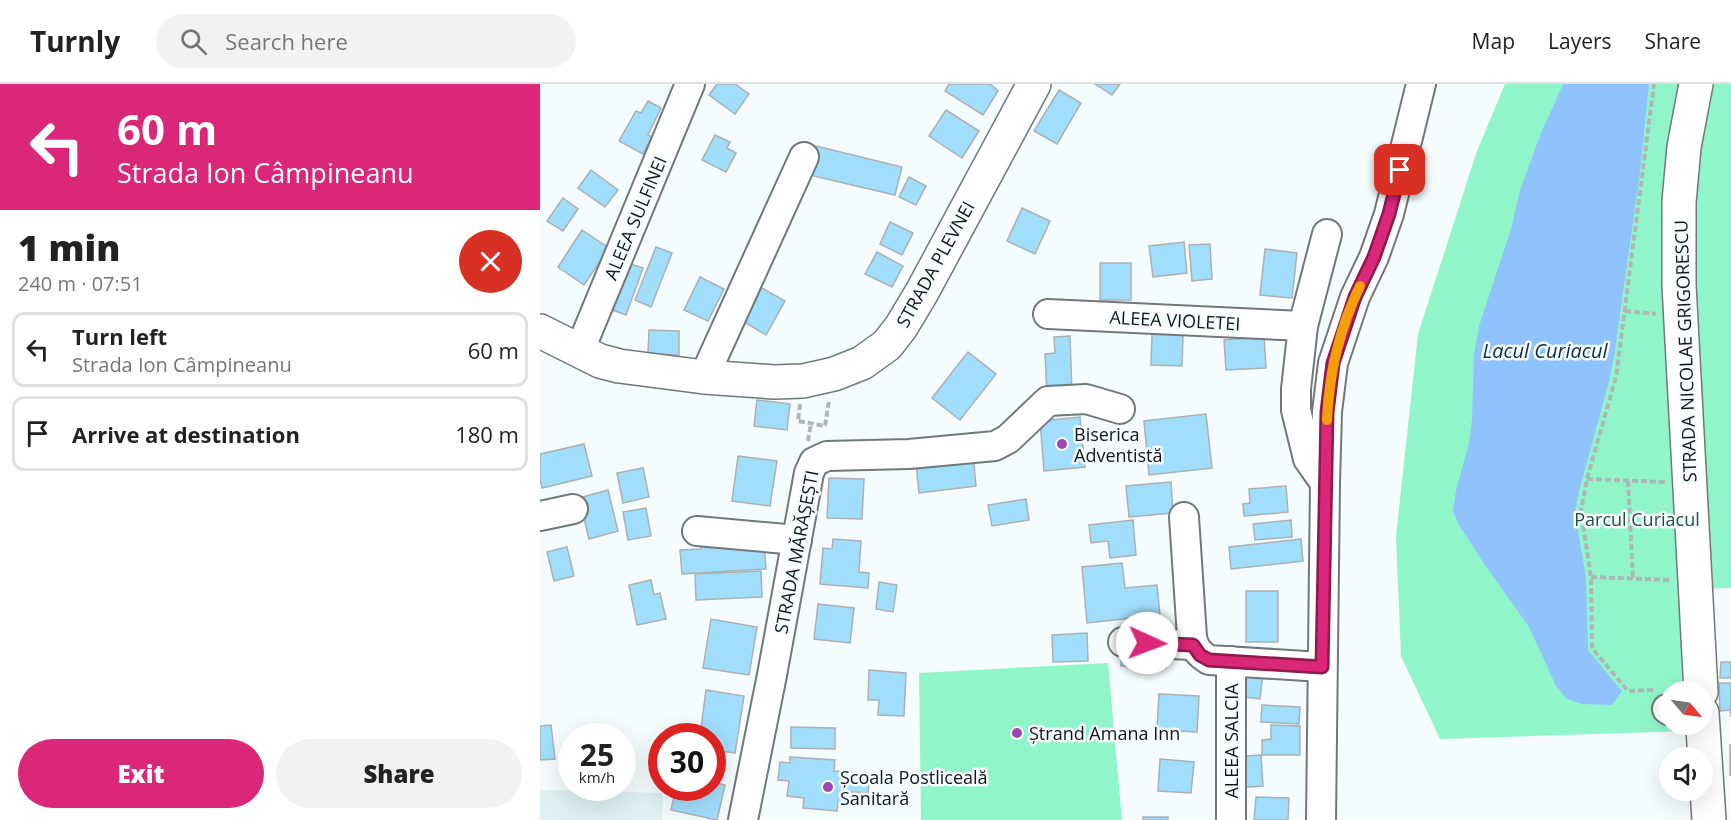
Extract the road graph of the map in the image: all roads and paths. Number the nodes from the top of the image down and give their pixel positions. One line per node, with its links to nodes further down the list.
1 (690, 84): 11 (street, ALEEA SULFINEI)
2 (1034, 84): 12 (main road, STRADA PLEVNEI)
3 (1421, 84): 19 (street)
4 (1654, 84): 16 (path)
5 (1696, 84): 18 (main road, STRADA NICOLAE GRIGORESCU)
6 (804, 157): 12 (street)
7 (1328, 234): 9 (street)
8 (1048, 314): 9 (street, ALEEA VIOLETEI)
9 (1303, 326): 19 (street)
10 (540, 331): 11 (main road, STRADA PLEVNEI)
11 (579, 352): 12 (main road, STRADA PLEVNEI)
12 (704, 377)
13 (830, 395): 15 (path)
14 (1120, 409): 24 (street, STRADA MĂRĂȘEȘTI)
15 (798, 421)
16 (1587, 479): 17 (path); 25 (path)
17 (1628, 480): 18 (path); 26 (path)
18 (1690, 482): 27 (main road, STRADA NICOLAE GRIGORESCU)
19 (1325, 483): 31 (street)
20 (573, 509): 21 (street)
21 (540, 516)
22 (1184, 517): 29 (street)
23 (697, 531): 24 (street)
24 (797, 540): 35 (street, STRADA MĂRĂȘEȘTI)
25 (1591, 578): 26 (path); 33 (path)
26 (1633, 579): 27 (path)
27 (1695, 581): 32 (main road, STRADA NICOLAE GRIGORESCU)
28 (1123, 642): 29 (street)
29 (1193, 645): 30 (street, ALEEA SALCIA)
30 (1231, 661): 31 (street, ALEEA SALCIA); 36 (street, ALEEA SALCIA)
31 (1322, 667): 37 (street)
32 (1700, 681)
33 (1659, 705)
34 (1686, 735): 38 (main road)
35 (742, 820)
36 (1231, 820)
37 (1321, 820)
38 (1709, 820)

